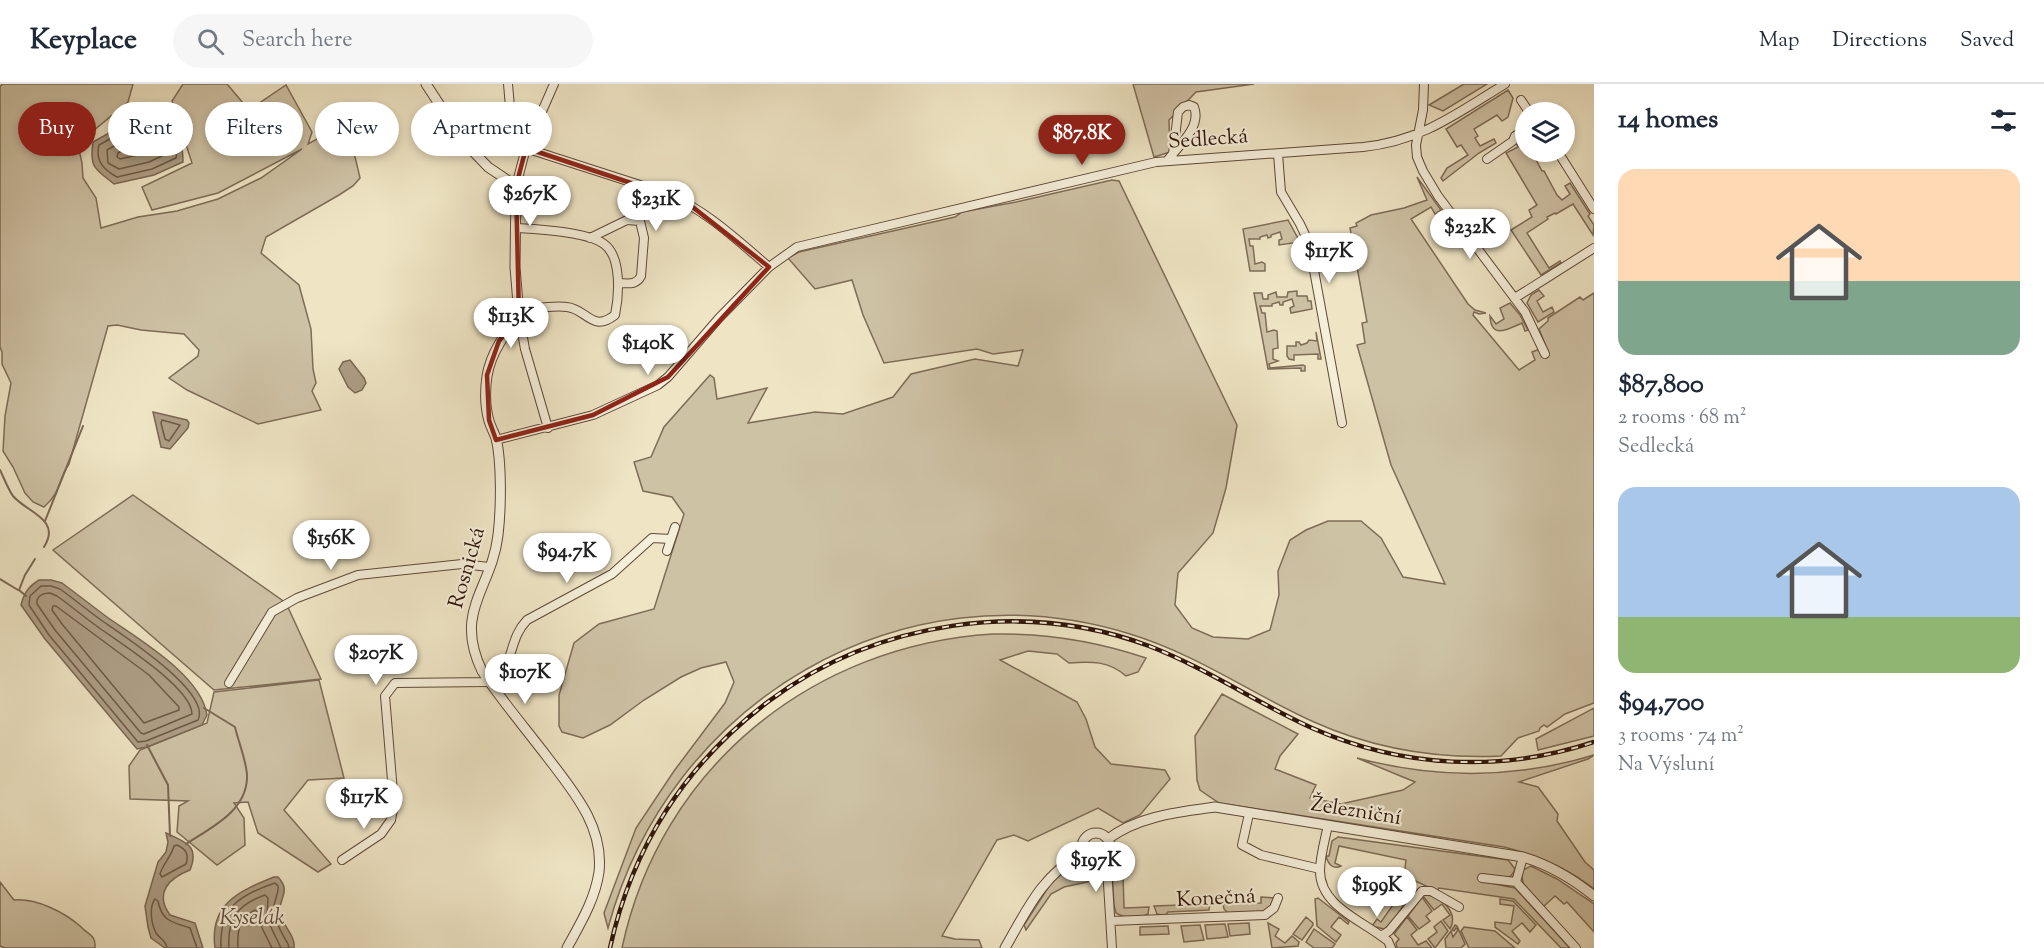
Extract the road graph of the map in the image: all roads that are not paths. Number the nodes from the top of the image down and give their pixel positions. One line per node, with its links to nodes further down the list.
1 (426, 84): 17 (street)
2 (508, 84): 6 (street)
3 (554, 84): 7 (street)
4 (1424, 84): 8 (street)
5 (1505, 84): 8 (street, Sedlecká)
6 (510, 102)
7 (546, 102)
8 (1419, 134): 11 (street, Sedlecká); 24 (street)
9 (1515, 136): 14 (street)
10 (1173, 154): 10 (street); 15 (street)
11 (1278, 154): 15 (street, Sedlecká); 27 (street)
12 (524, 156): 17 (street)
13 (551, 156): 22 (street)
14 (1487, 159)
15 (1167, 161): 22 (street, Sedlecká)
16 (1564, 162): 18 (street)
17 (516, 186): 19 (street)
18 (1594, 209)
19 (517, 228): 20 (street); 25 (street)
20 (590, 238): 23 (street); 23 (street)
21 (1594, 248): 24 (street)
22 (770, 267): 28 (street, Sedlecká)
23 (618, 283): 25 (street)
24 (1515, 298): 26 (street)
25 (519, 313): 28 (street); 29 (street, Rosnická)
26 (1545, 354)
27 (1342, 423)
28 (548, 428): 29 (street, Sedlecká)
29 (496, 440): 33 (street, Rosnická)
30 (675, 527): 31 (street)
31 (671, 539): 32 (street); 34 (street)
32 (667, 551)
33 (489, 567): 34 (street, Rosnická); 35 (street)
34 (489, 682): 41 (street); 51 (street, Rosnická)
35 (229, 683)
36 (1249, 814): 37 (street, Železniční); 38 (street, Železniční); 43 (street)
37 (1328, 825): 40 (street, Železniční); 43 (street)
38 (1108, 839): 39 (street); 42 (street)
39 (1083, 852): 42 (street); 52 (street)
40 (1523, 857): 45 (street); 46 (street, Železniční)
41 (342, 860)
42 (1104, 860): 49 (street)
43 (1320, 869): 50 (street)
44 (1482, 878): 45 (street)
45 (1516, 882): 55 (street)
46 (1594, 896)
47 (1278, 898): 49 (street, Konečná)
48 (1459, 907): 50 (street)
49 (1111, 921): 53 (street)
50 (1382, 936): 54 (street)
51 (567, 948)
52 (1005, 948)
53 (1112, 948)
54 (1391, 948)
55 (1576, 948)

